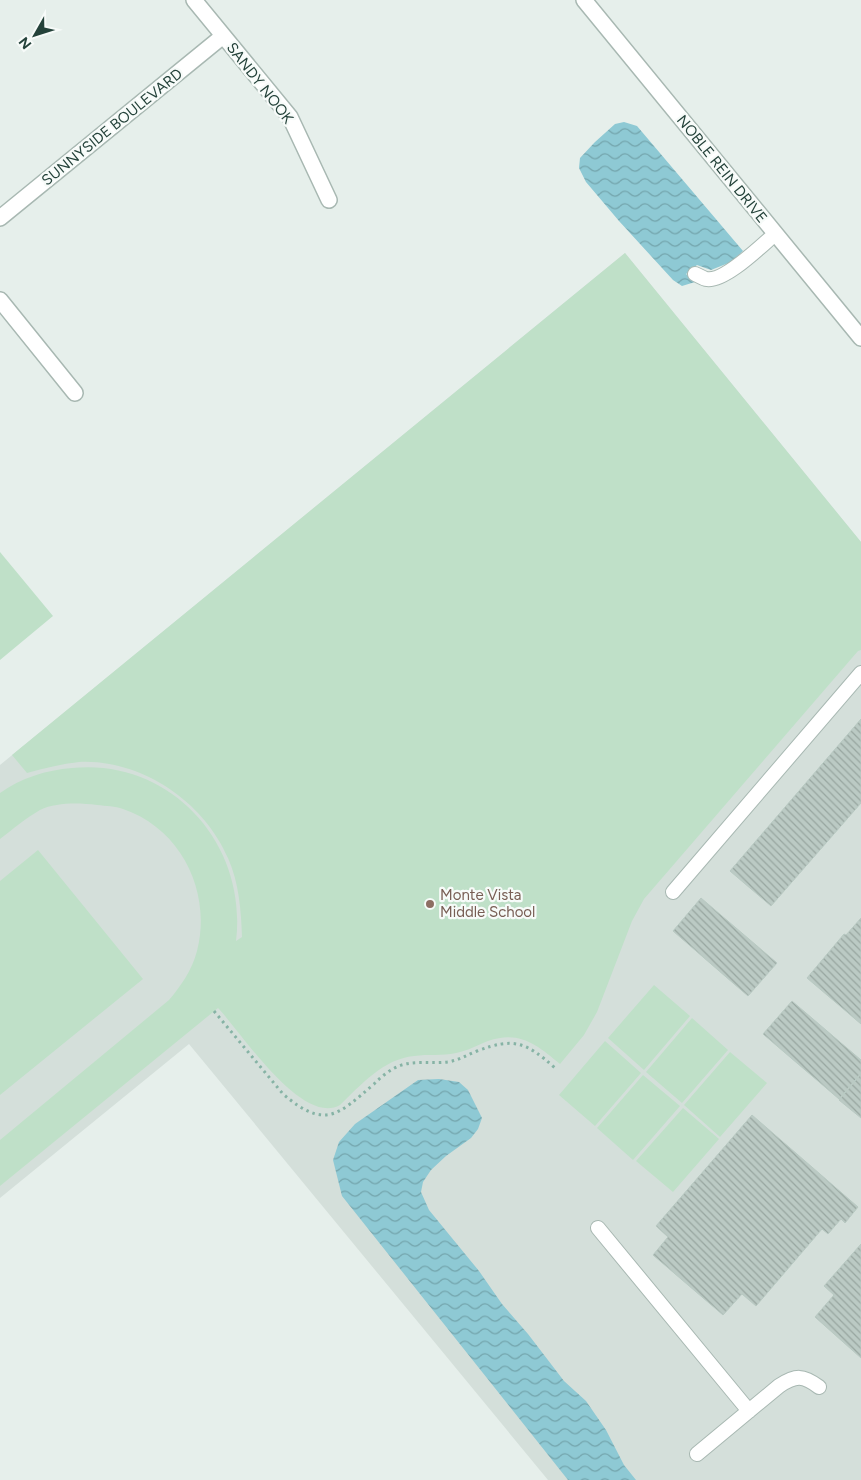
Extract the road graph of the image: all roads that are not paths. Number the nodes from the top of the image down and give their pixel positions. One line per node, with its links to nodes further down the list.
1 (194, 0): 3 (street, SANDY NOOK)
2 (584, 0): 6 (street, NOBLE REIN DRIVE)
3 (223, 36): 4 (street, SANDY NOOK); 5 (street, SUNNYSIDE BOULEVARD)
4 (329, 200)
5 (0, 218)
6 (775, 234): 7 (lane); 9 (street, NOBLE REIN DRIVE)
7 (695, 274)
8 (0, 300): 10 (street)
9 (861, 338)
10 (75, 394)
11 (861, 673): 12 (lane)
12 (673, 892)
13 (598, 1228): 15 (lane)
14 (819, 1387): 15 (lane)
15 (749, 1411): 16 (lane)
16 (697, 1454)

